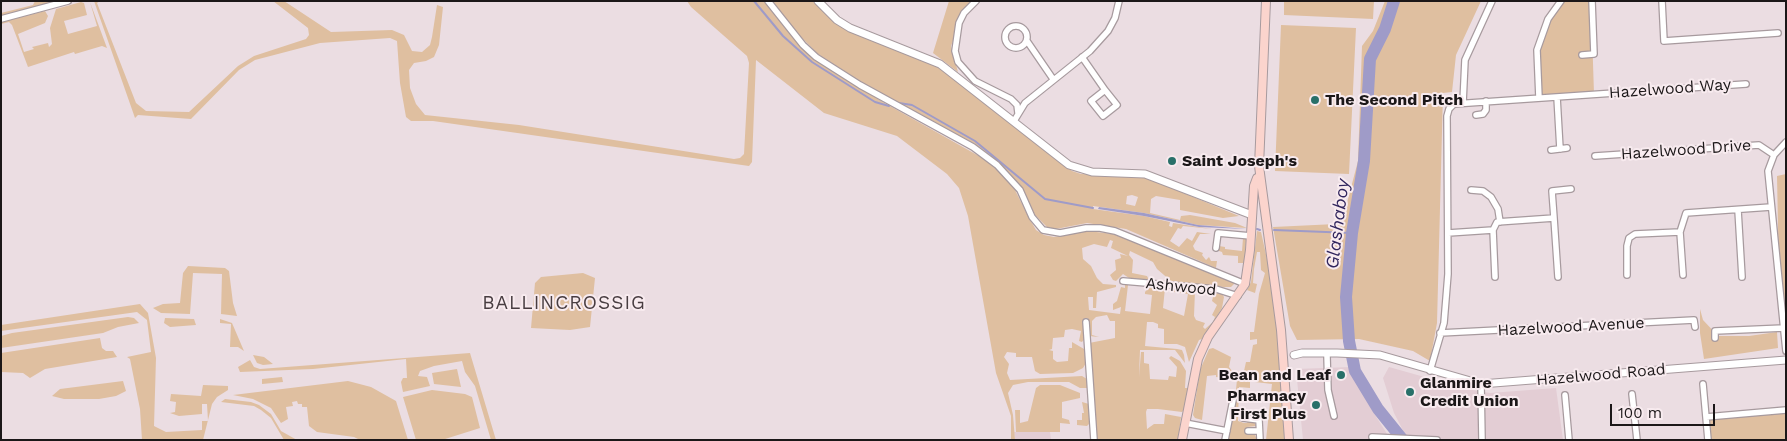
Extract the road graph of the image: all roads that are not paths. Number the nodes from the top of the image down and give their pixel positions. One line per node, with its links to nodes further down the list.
1 (68, 1): 11 (street)
2 (768, 1): 49 (street)
3 (818, 1): 25 (street)
4 (976, 1): 23 (street)
5 (1119, 1): 15 (street)
6 (1266, 1): 30 (main road)
7 (1492, 1): 22 (street)
8 (1560, 1): 20 (street)
9 (1592, 1): 14 (street)
10 (1662, 1): 12 (street)
11 (1, 19)
12 (1778, 33)
13 (1027, 41): 13 (street); 16 (street)
14 (1582, 55)
15 (1082, 57): 16 (street); 18 (street)
16 (1053, 79): 23 (street)
17 (1746, 84): 19 (street, Hazelwood Way)
18 (1105, 90): 18 (street)
19 (1557, 97): 20 (street, Hazelwood Way); 27 (street)
20 (1539, 98): 21 (street, Hazelwood Way)
21 (1486, 101): 22 (street, Hazelwood Way); 24 (street)
22 (1463, 103): 40 (street)
23 (1018, 113): 25 (street)
24 (1476, 115)
25 (1014, 121): 35 (street)
26 (1786, 142): 28 (street)
27 (1551, 150)
28 (1774, 155): 29 (street, Hazelwood Drive); 33 (street)
29 (1595, 156)
30 (1260, 177): 35 (main road); 58 (main road)
31 (1571, 189): 36 (street)
32 (1471, 190): 37 (street)
33 (1772, 207): 34 (street); 53 (street)
34 (1738, 210): 39 (street); 47 (street)
35 (1252, 215): 41 (main road)
36 (1554, 218): 37 (street); 46 (street)
37 (1500, 222): 38 (street)
38 (1493, 230): 40 (street); 45 (street)
39 (1680, 232): 43 (street); 44 (street)
40 (1448, 233): 54 (street)
41 (1251, 236): 42 (street); 49 (main road)
42 (1216, 248)
43 (1627, 275)
44 (1683, 275)
45 (1495, 277)
46 (1558, 277)
47 (1742, 277)
48 (1123, 281): 50 (street, Ashwood)
49 (1245, 284): 50 (main road)
50 (1238, 296): 72 (main road)
51 (1086, 322): 77 (street)
52 (1695, 327): 54 (street, Hazelwood Avenue)
53 (1784, 328): 55 (street); 56 (street)
54 (1440, 333): 62 (street)
55 (1716, 338)
56 (1786, 351)
57 (1344, 354): 59 (street); 60 (street); 62 (street, Hazelwood Road)
58 (1283, 355): 59 (street); 81 (main road)
59 (1294, 355): 60 (street)
60 (1327, 356): 69 (street)
61 (1786, 360): 63 (street, Hazelwood Road)
62 (1430, 371): 63 (street, Hazelwood Road)
63 (1481, 384): 83 (street)
64 (1703, 384): 70 (street)
65 (1632, 394): 85 (street)
66 (1234, 395): 73 (street)
67 (1565, 395): 84 (street)
68 (1786, 410): 70 (street)
69 (1334, 416)
70 (1706, 417): 86 (street)
71 (1243, 418): 75 (street)
72 (1186, 423): 73 (street); 78 (main road)
73 (1226, 430): 79 (street)
74 (1248, 431): 75 (street)
75 (1259, 431): 80 (street)
76 (1372, 437): 82 (street)
77 (1094, 440)
78 (1182, 440)
79 (1225, 440)
80 (1260, 440)
81 (1289, 440)
82 (1437, 440)
83 (1482, 440)
84 (1569, 440)
85 (1637, 440)
86 (1708, 440)

